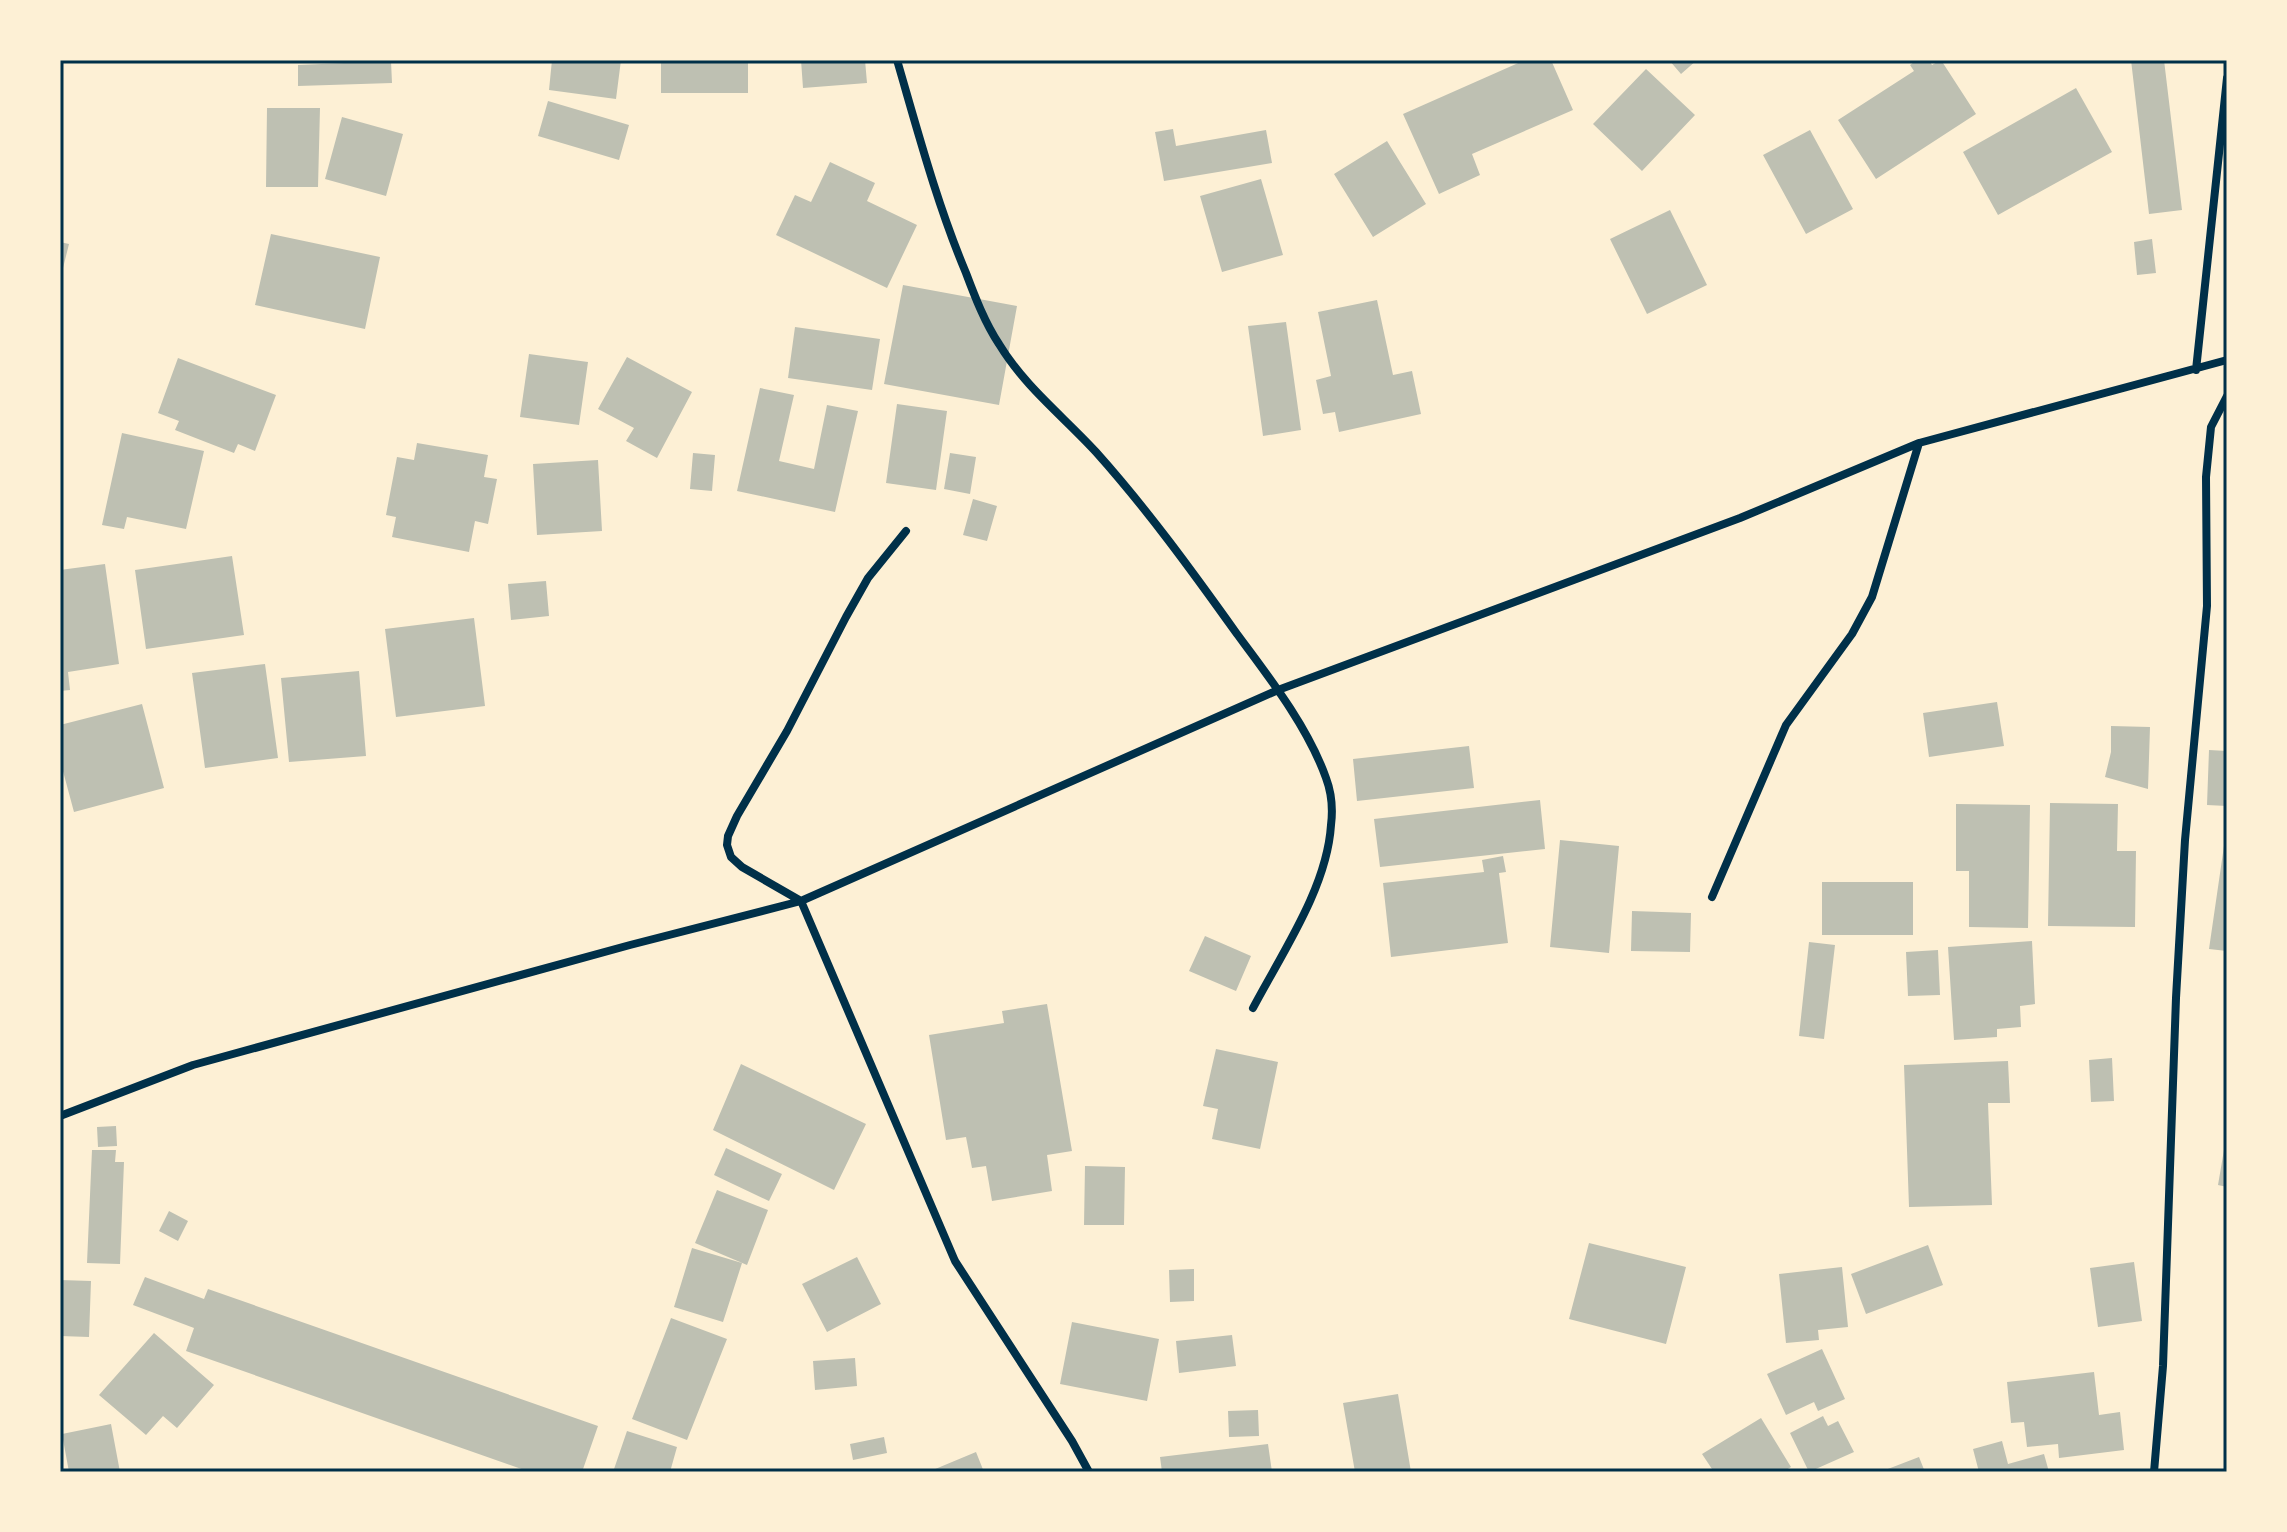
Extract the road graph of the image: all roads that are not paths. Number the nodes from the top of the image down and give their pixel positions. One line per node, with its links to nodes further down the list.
1 (897, 60): 8 (street)
2 (2227, 78): 4 (street)
3 (2227, 360): 4 (street)
4 (2196, 370): 6 (street)
5 (2227, 396): 14 (street)
6 (1919, 443): 8 (street); 9 (street)
7 (906, 531): 10 (street)
8 (1278, 690): 10 (street); 11 (street)
9 (1712, 897)
10 (801, 901): 12 (street); 13 (street)
11 (1253, 1008)
12 (60, 1116)
13 (1089, 1472)
14 (2154, 1472)

